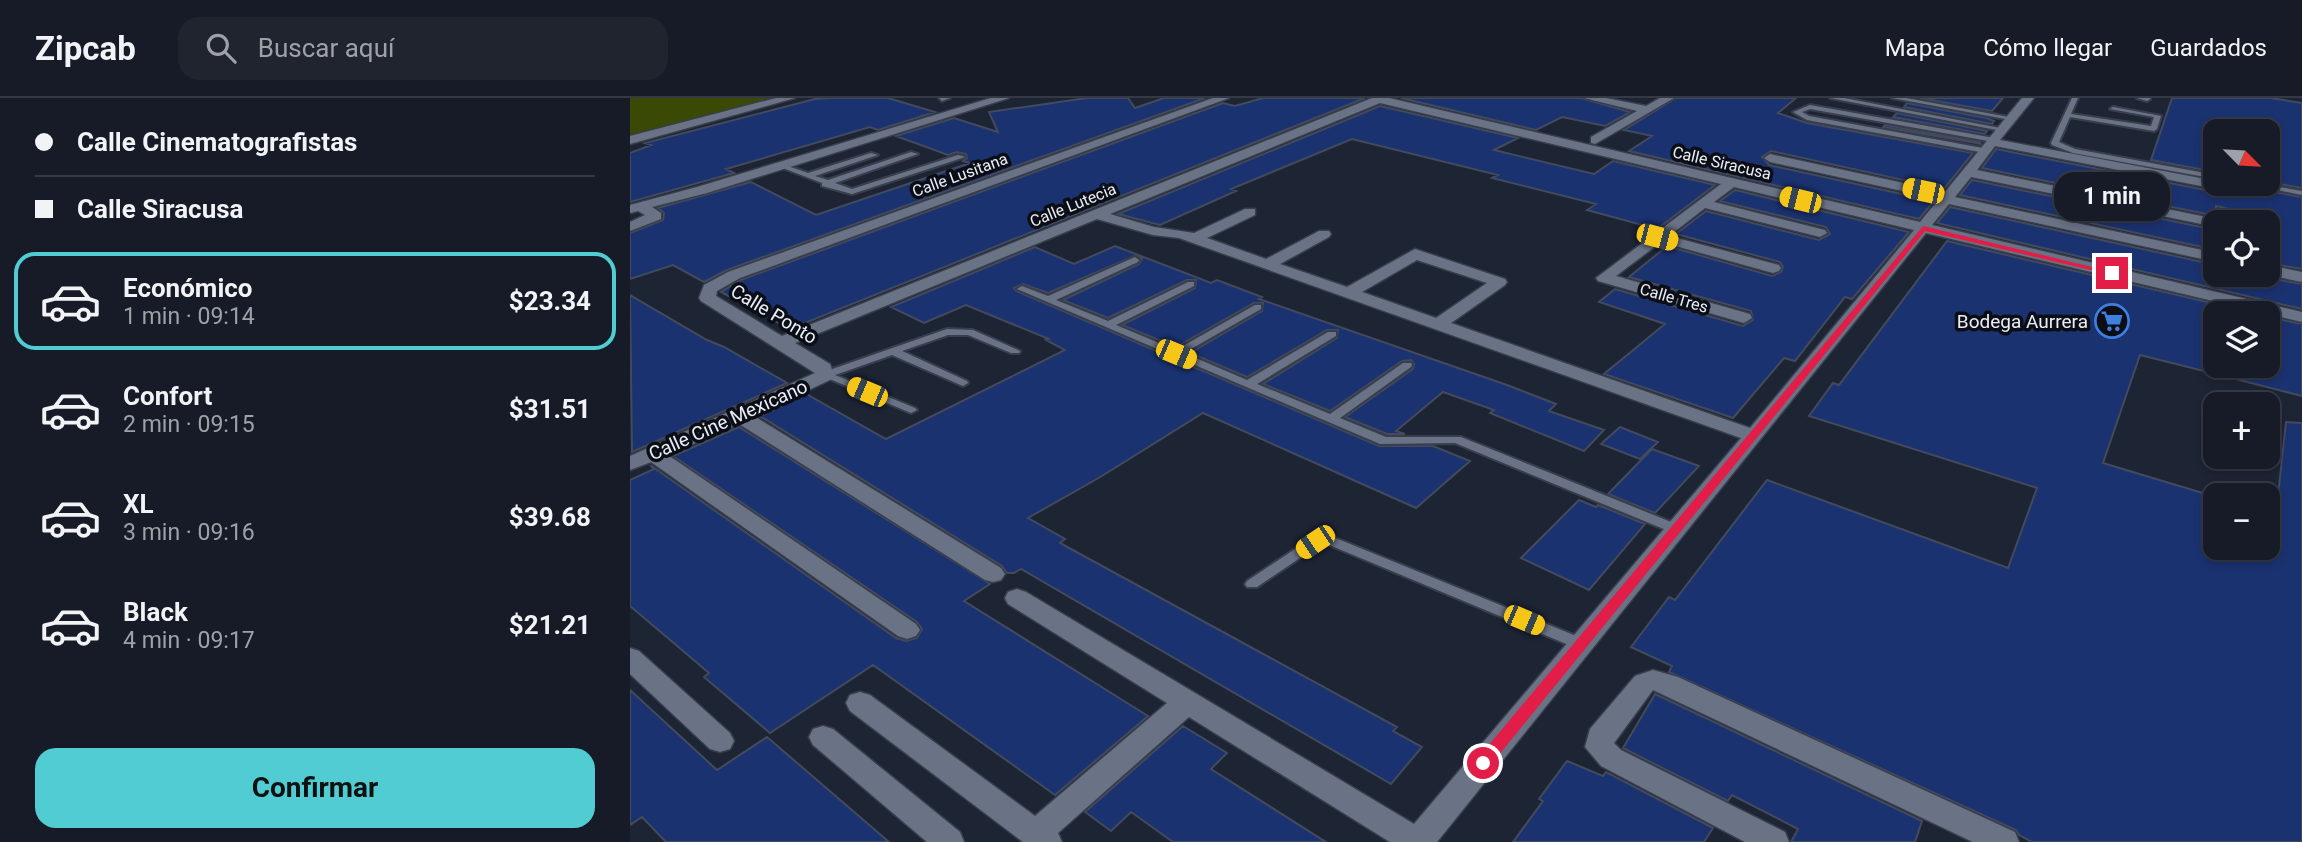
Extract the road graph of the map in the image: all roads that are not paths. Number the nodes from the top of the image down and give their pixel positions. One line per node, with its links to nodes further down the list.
1 (789, 98): 17 (street)
2 (1003, 98): 26 (street)
3 (1223, 98): 55 (street, Calle Lusitana)
4 (1379, 98): 30 (street, Calle Siracusa); 40 (street, Calle Lutecia)
5 (1590, 98): 13 (street)
6 (1668, 98): 13 (street)
7 (1833, 98): 16 (lane)
8 (1895, 98): 16 (lane)
9 (2028, 98): 16 (street)
10 (2075, 98): 14 (lane)
11 (2118, 98): 12 (lane)
12 (2113, 109): 15 (lane); 15 (lane)
13 (1648, 110): 18 (street)
14 (2068, 115): 15 (lane); 19 (lane)
15 (2108, 121)
16 (2007, 123): 20 (street)
17 (630, 140)
18 (1595, 140)
19 (2054, 143): 25 (lane); 28 (lane)
20 (1990, 144): 20 (lane); 27 (street); 32 (street)
21 (914, 154): 31 (lane)
22 (874, 155): 29 (lane)
23 (961, 157): 31 (lane)
24 (1770, 158): 36 (street)
25 (2151, 162)
26 (779, 165): 29 (lane); 38 (street)
27 (1968, 172): 32 (street); 36 (street)
28 (2203, 175)
29 (806, 176): 31 (lane)
30 (1730, 183): 37 (street); 42 (street, Calle Siracusa)
31 (825, 184)
32 (2127, 186): 33 (street); 41 (street)
33 (2203, 188)
34 (2280, 189): 35 (lane)
35 (2302, 193)
36 (1947, 198): 42 (street); 48 (street)
37 (1701, 203): 44 (street); 46 (street)
38 (635, 207): 43 (street)
39 (1250, 212): 47 (street)
40 (1096, 214): 47 (street); 65 (street, Calle Lutecia)
41 (2203, 218)
42 (1926, 224): 60 (street, Calle Siracusa); 76 (street)
43 (630, 227)
44 (1820, 233)
45 (1324, 234): 50 (street)
46 (1657, 237): 51 (street); 61 (street, Calle Tres)
47 (1195, 239): 50 (street)
48 (2203, 255)
49 (1135, 260): 58 (lane)
50 (1268, 264): 57 (street)
51 (1773, 268)
52 (2280, 272): 53 (street)
53 (2302, 277)
54 (1191, 284): 62 (lane)
55 (710, 288): 65 (street, Calle Ponto)
56 (1021, 289): 58 (lane)
57 (1349, 293): 63 (street); 63 (street)
58 (1048, 300): 62 (lane)
59 (1258, 307): 68 (lane)
60 (2302, 317)
61 (1744, 318)
62 (1108, 325): 68 (lane)
63 (1438, 325): 76 (street)
64 (1332, 334): 72 (lane)
65 (779, 343): 70 (street, Calle Ponto)
66 (1015, 351): 67 (lane)
67 (895, 352): 70 (lane); 71 (lane)
68 (1176, 354): 72 (lane)
69 (1407, 365): 75 (lane)
70 (825, 375): 73 (lane); 74 (street, Calle Cine Mexicano)
71 (963, 383)
72 (1248, 384): 75 (lane)
73 (911, 410)
74 (740, 416): 77 (street, Calle Cine Mexicano); 80 (street)
75 (1331, 419): 79 (lane)
76 (1754, 436): 79 (street)
77 (653, 454): 78 (street, Calle Cine Mexicano); 83 (street)
78 (630, 464)
79 (1675, 529): 84 (street)
80 (993, 574)
81 (1252, 584): 84 (lane)
82 (1017, 598): 86 (street)
83 (907, 631)
84 (1581, 644): 92 (street)
85 (630, 658): 89 (street)
86 (1187, 702): 90 (street); 92 (street)
87 (860, 703): 90 (street)
88 (822, 737): 91 (street)
89 (720, 741)
90 (1041, 838)
91 (949, 842)
92 (1417, 842)
93 (1773, 842): 94 (street)
94 (2004, 842)

